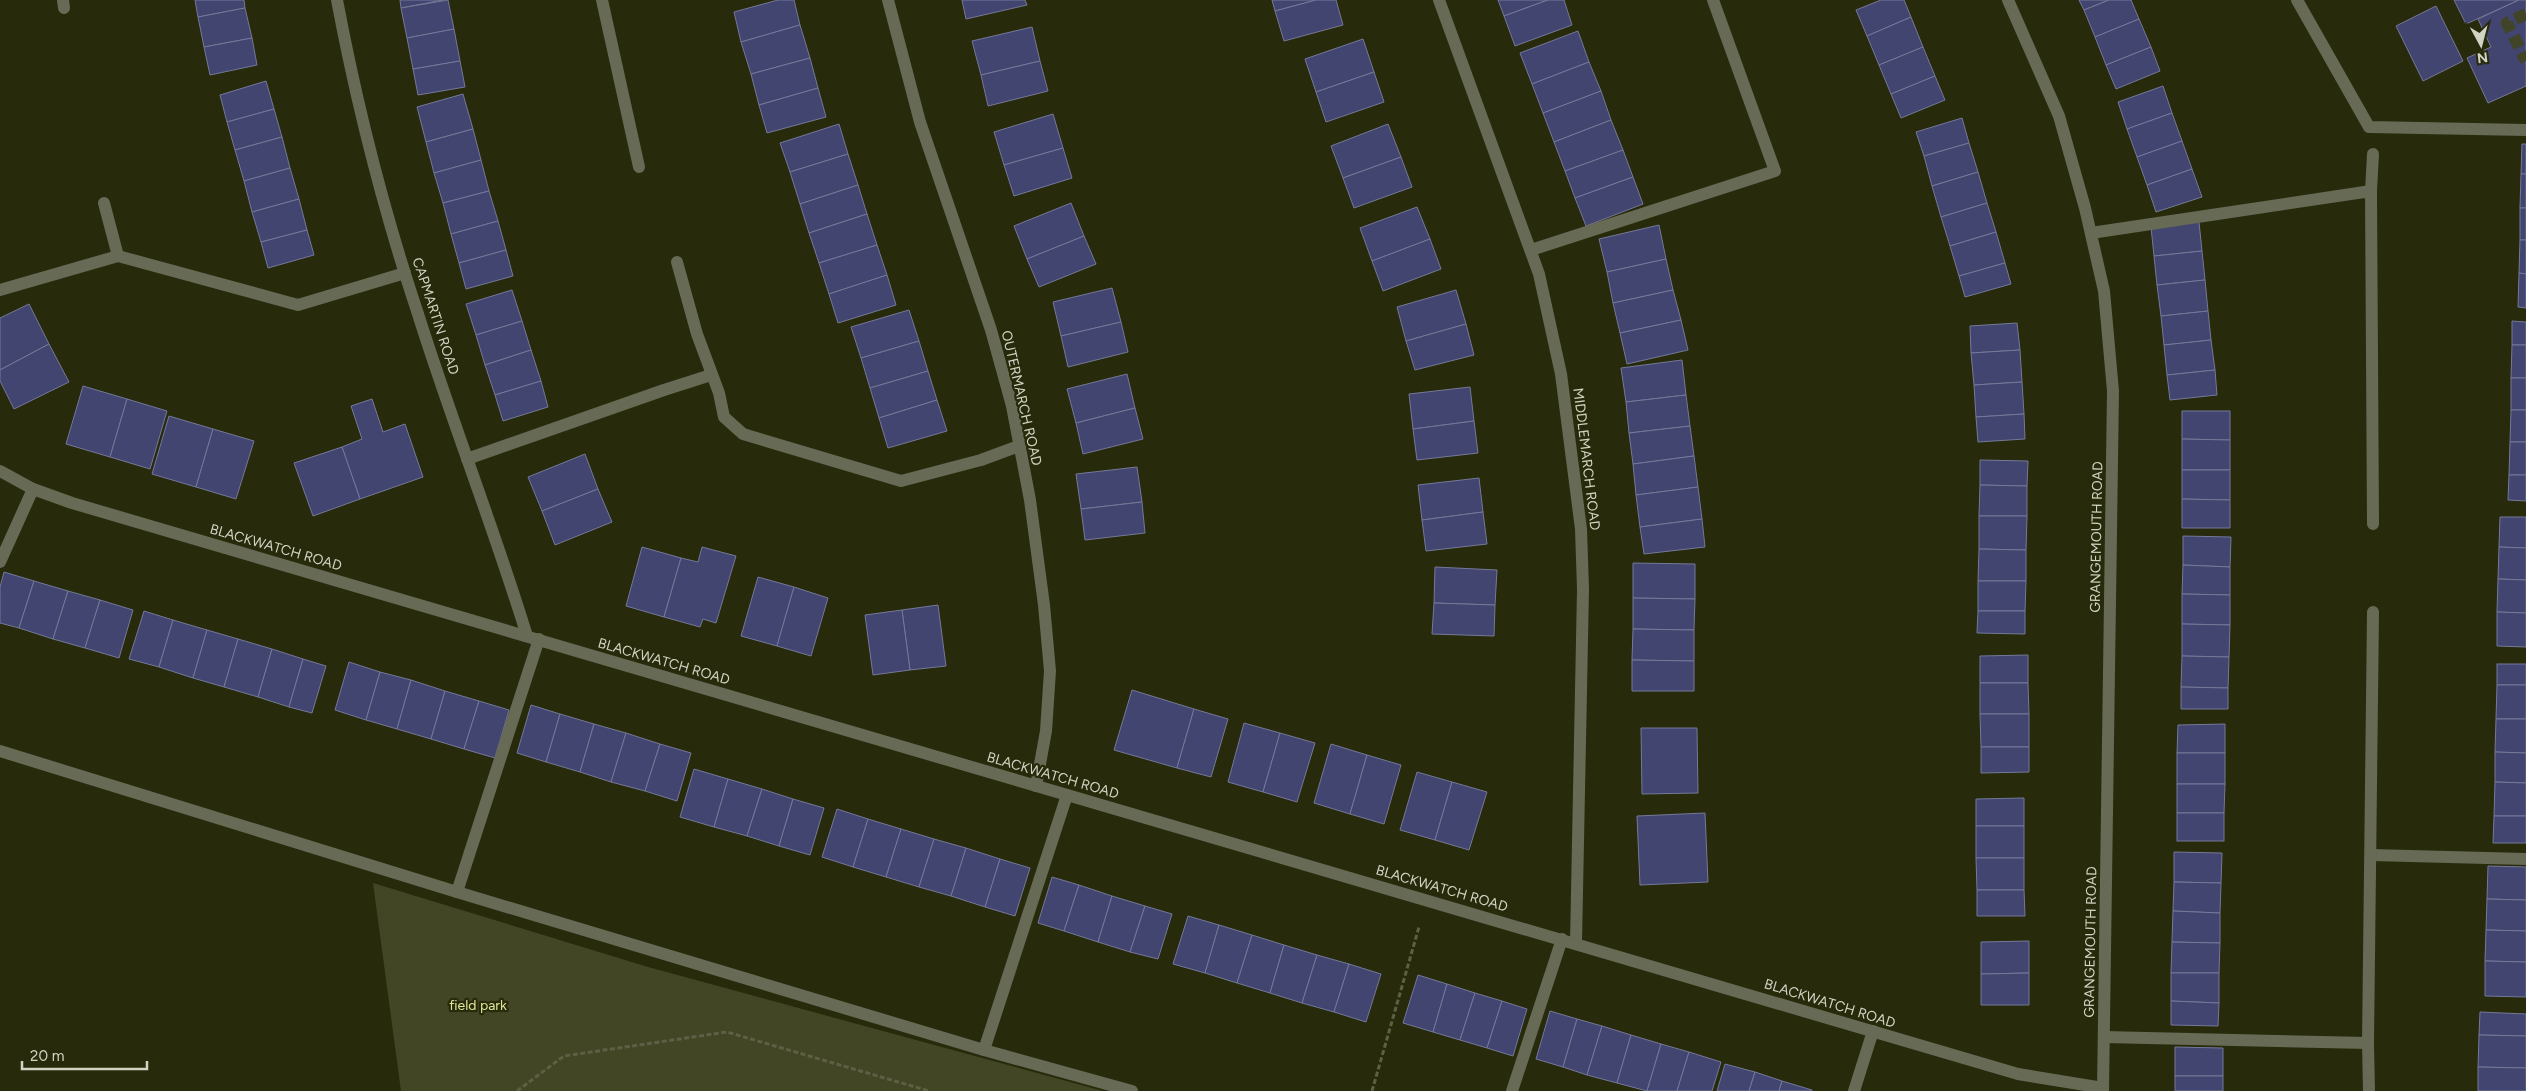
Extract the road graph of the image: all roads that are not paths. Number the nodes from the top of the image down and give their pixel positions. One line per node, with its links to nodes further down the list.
1 (337, 0): 17 (street, CAPMARTIN ROAD)
2 (602, 0): 10 (street)
3 (888, 0): 20 (street, OUTERMARCH ROAD)
4 (1439, 0): 14 (street, MIDDLEMARCH ROAD)
5 (1713, 0): 14 (street)
6 (2008, 0): 13 (street, GRANGEMOUTH ROAD)
7 (2297, 0): 8 (street)
8 (2526, 130)
9 (2374, 154): 11 (street)
10 (639, 167)
11 (2371, 191): 13 (street); 24 (street)
12 (104, 203): 15 (street)
13 (2091, 233): 37 (street, GRANGEMOUTH ROAD)
14 (1531, 250): 35 (street, MIDDLEMARCH ROAD)
15 (118, 256): 17 (street); 18 (street)
16 (677, 262): 19 (street)
17 (406, 273): 21 (street, CAPMARTIN ROAD)
18 (0, 290)
19 (711, 376): 20 (street); 21 (street)
20 (1019, 446): 29 (street, OUTERMARCH ROAD)
21 (467, 459): 27 (street, CAPMARTIN ROAD)
22 (0, 471): 23 (street, BLACKWATCH ROAD)
23 (33, 490): 25 (street); 27 (street, BLACKWATCH ROAD)
24 (2373, 524)
25 (0, 562)
26 (2373, 612): 31 (street)
27 (533, 638): 29 (street, BLACKWATCH ROAD); 33 (street)
28 (0, 751): 33 (street)
29 (1036, 786): 30 (street, BLACKWATCH ROAD)
30 (1066, 795): 34 (street, BLACKWATCH ROAD); 39 (street)
31 (2371, 855): 32 (street); 38 (street)
32 (2526, 858)
33 (457, 892): 39 (street)
34 (1562, 939): 35 (street, BLACKWATCH ROAD); 42 (street)
35 (1576, 943): 36 (street, BLACKWATCH ROAD)
36 (1873, 1031): 40 (street, BLACKWATCH ROAD); 43 (street)
37 (2104, 1037): 38 (street); 40 (street, GRANGEMOUTH ROAD)
38 (2368, 1043): 44 (street)
39 (984, 1050): 41 (street)
40 (2103, 1089)
41 (1132, 1091)
42 (1512, 1091)
43 (1854, 1091)
44 (2369, 1091)

